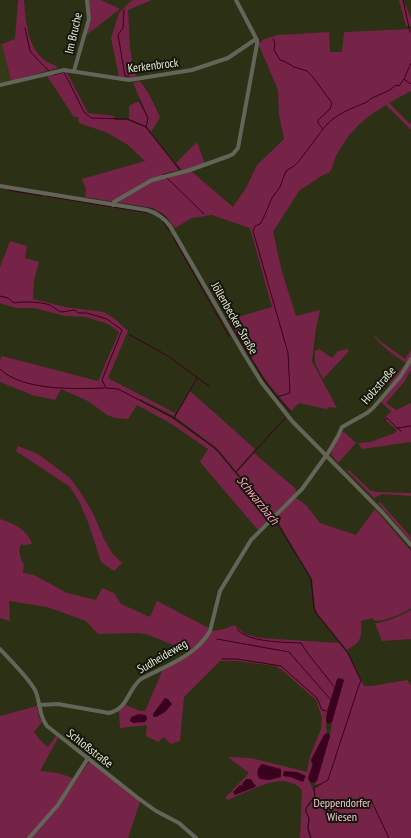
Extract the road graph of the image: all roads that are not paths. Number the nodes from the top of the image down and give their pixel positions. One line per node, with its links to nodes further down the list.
1 (87, 0): 4 (street, Im Bruche)
2 (236, 0): 3 (street)
3 (256, 39): 4 (street, Kerkenbrock); 7 (street)
4 (74, 71): 5 (street, Kerkenbrock)
5 (0, 85)
6 (0, 186): 7 (street, Jöllenbecker Straße)
7 (114, 205): 9 (street, Jöllenbecker Straße)
8 (411, 359): 9 (street, Holzstraße)
9 (326, 456): 10 (street, Jöllenbecker Straße); 12 (street, Sudheideweg)
10 (411, 545)
11 (0, 649): 12 (street, Schloßstraße)
12 (39, 705): 13 (street, Schloßstraße)
13 (88, 758): 14 (street); 15 (street, Schloßstraße)
14 (29, 838)
15 (196, 838)

